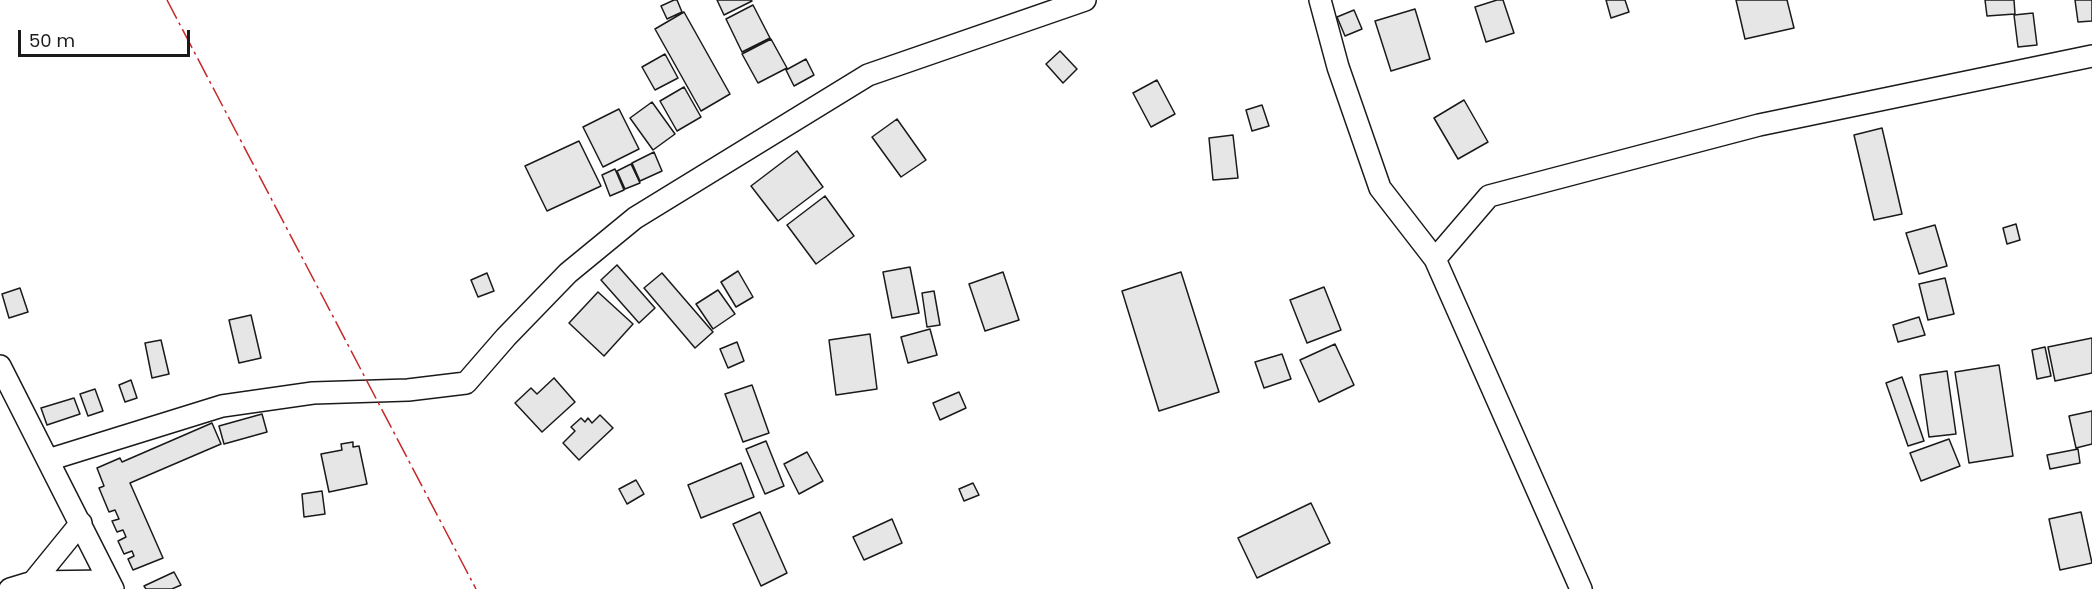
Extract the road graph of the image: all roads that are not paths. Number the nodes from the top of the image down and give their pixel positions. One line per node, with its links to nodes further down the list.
1 (1085, 0): 6 (street)
2 (1320, 0): 4 (street)
3 (2092, 56): 4 (street)
4 (1436, 259): 11 (street)
5 (0, 366): 6 (street)
6 (48, 460): 7 (street)
7 (81, 523): 8 (street); 9 (street)
8 (33, 582): 9 (street); 10 (street)
9 (111, 585)
10 (10, 589)
11 (1581, 589)

